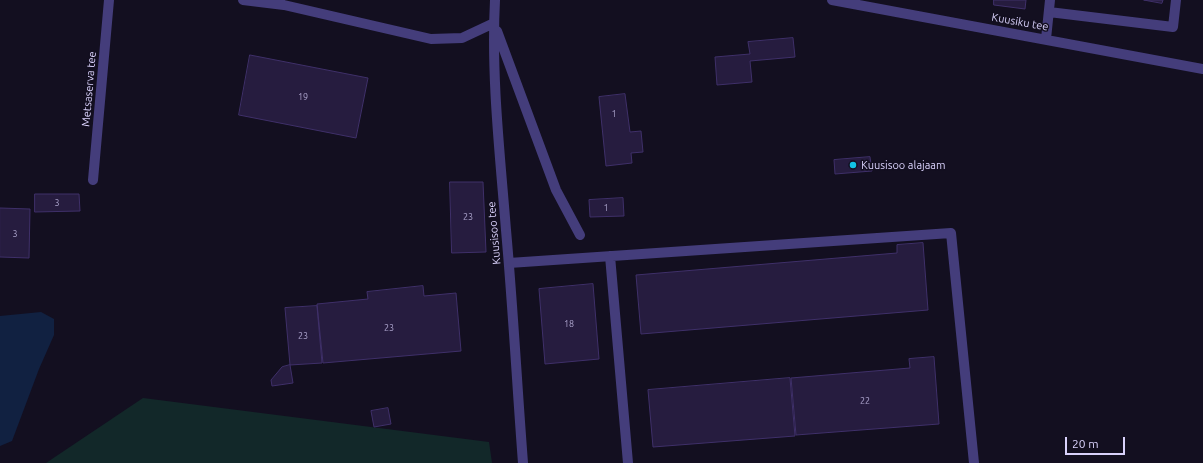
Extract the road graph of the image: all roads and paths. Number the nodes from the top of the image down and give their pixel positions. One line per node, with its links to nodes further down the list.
1 (109, 0): 11 (street, Metsaserva tee)
2 (243, 0): 8 (street)
3 (495, 0): 8 (street, Kuusisoo tee)
4 (832, 0): 9 (street, Kuusiku tee)
5 (1050, 0): 7 (street)
6 (1176, 0): 7 (street)
7 (1049, 12): 9 (street)
8 (494, 23): 12 (street); 14 (street, Kuusisoo tee)
9 (1046, 39): 10 (street, Kuusiku tee)
10 (1203, 69)
11 (93, 180)
12 (580, 235)
13 (610, 256): 14 (street); 16 (street); 17 (street)
14 (509, 263): 15 (street, Kuusisoo tee)
15 (523, 463)
16 (628, 463)
17 (974, 463)

